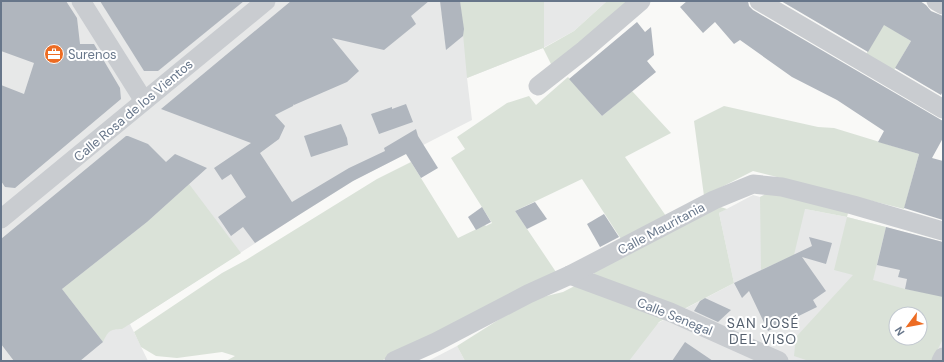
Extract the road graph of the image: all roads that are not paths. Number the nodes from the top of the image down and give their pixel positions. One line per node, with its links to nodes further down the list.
1 (81, 1): 8 (street)
2 (266, 1): 8 (street, Calle Rosa de los Vientos)
3 (641, 1): 7 (street)
4 (759, 1): 9 (street)
5 (936, 1): 6 (street)
6 (943, 5)
7 (538, 86)
8 (144, 101): 10 (street, Calle Rosa de los Vientos)
9 (943, 109)
10 (1, 218)
11 (943, 231): 12 (street, Calle Mauritania)
12 (570, 275): 14 (street, Calle Mauritania); 15 (street, Calle Senegal)
13 (943, 357): 16 (street)
14 (394, 361)
15 (779, 361)
16 (941, 361)

